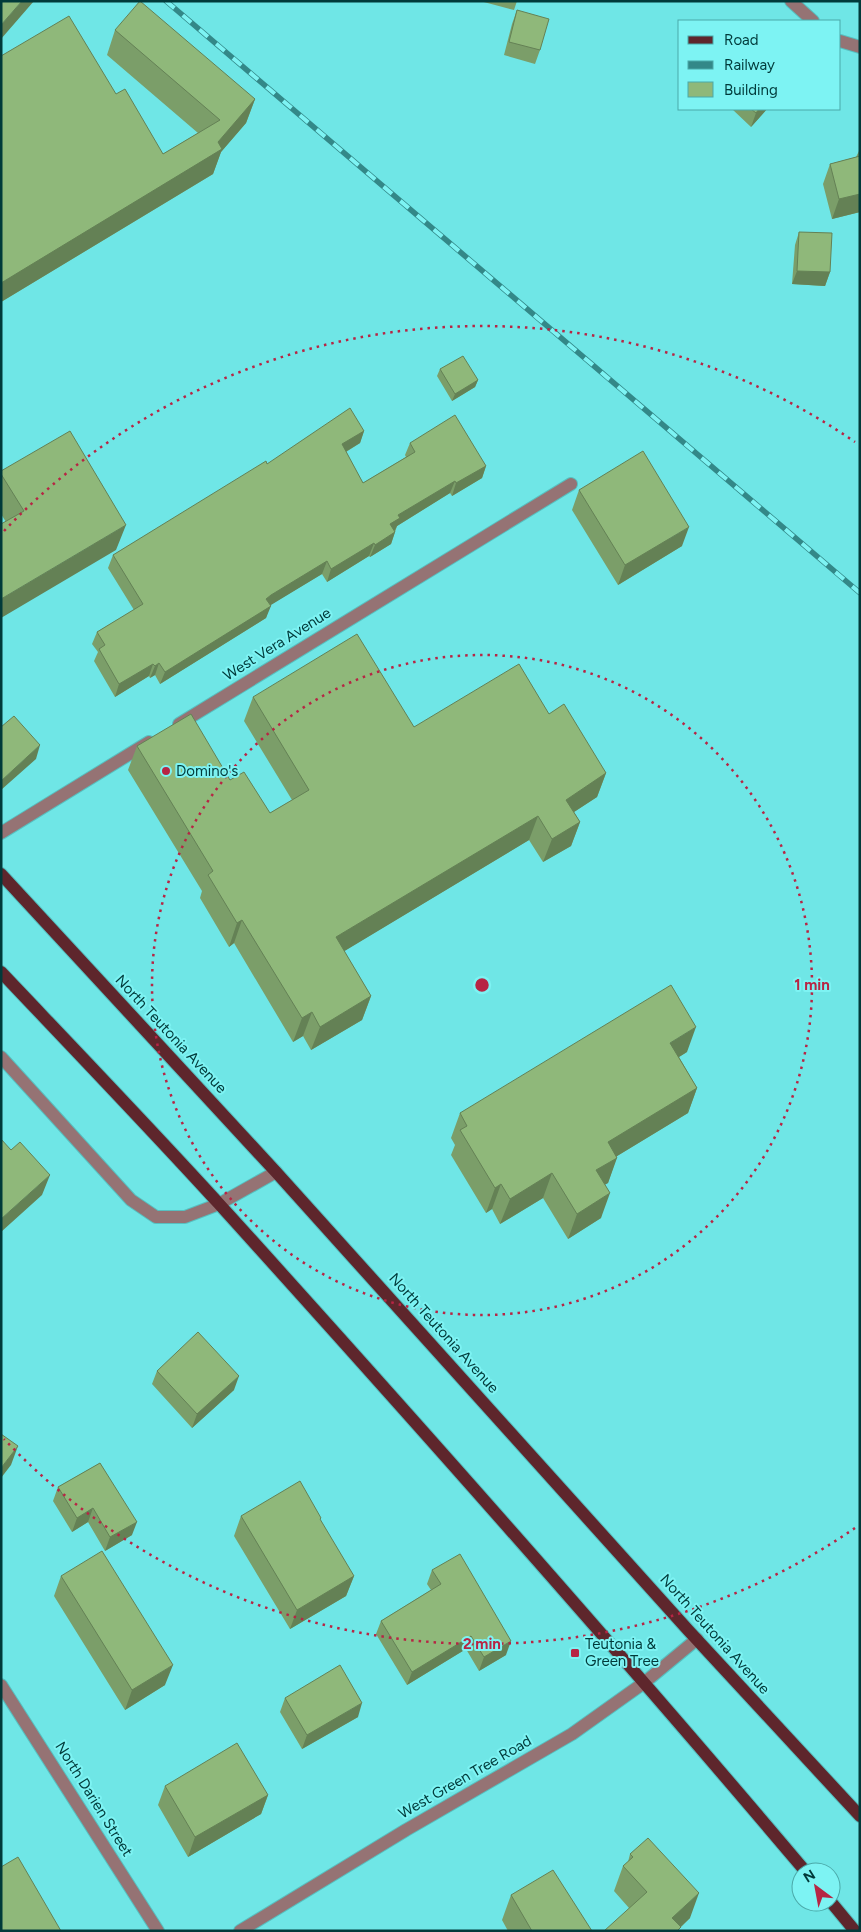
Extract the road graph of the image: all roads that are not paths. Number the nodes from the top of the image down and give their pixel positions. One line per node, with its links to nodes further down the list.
1 (791, 1): 2 (street)
2 (812, 20)
3 (841, 41): 4 (street)
4 (860, 47)
5 (571, 484): 6 (street, West Vera Avenue)
6 (1, 833)
7 (1, 874): 10 (main road, North Teutonia Avenue)
8 (1, 972): 11 (main road)
9 (1, 1057): 11 (street)
10 (276, 1172): 11 (street); 12 (main road, North Teutonia Avenue)
11 (219, 1204): 13 (main road)
12 (697, 1639): 13 (street, West Green Tree Road); 15 (main road, North Teutonia Avenue)
13 (645, 1682): 16 (main road); 19 (street, West Green Tree Road)
14 (1, 1685): 18 (street, North Darien Street)
15 (860, 1816)
16 (798, 1862)
17 (839, 1912): 20 (main road)
18 (158, 1931)
19 (240, 1931)
20 (855, 1931)

